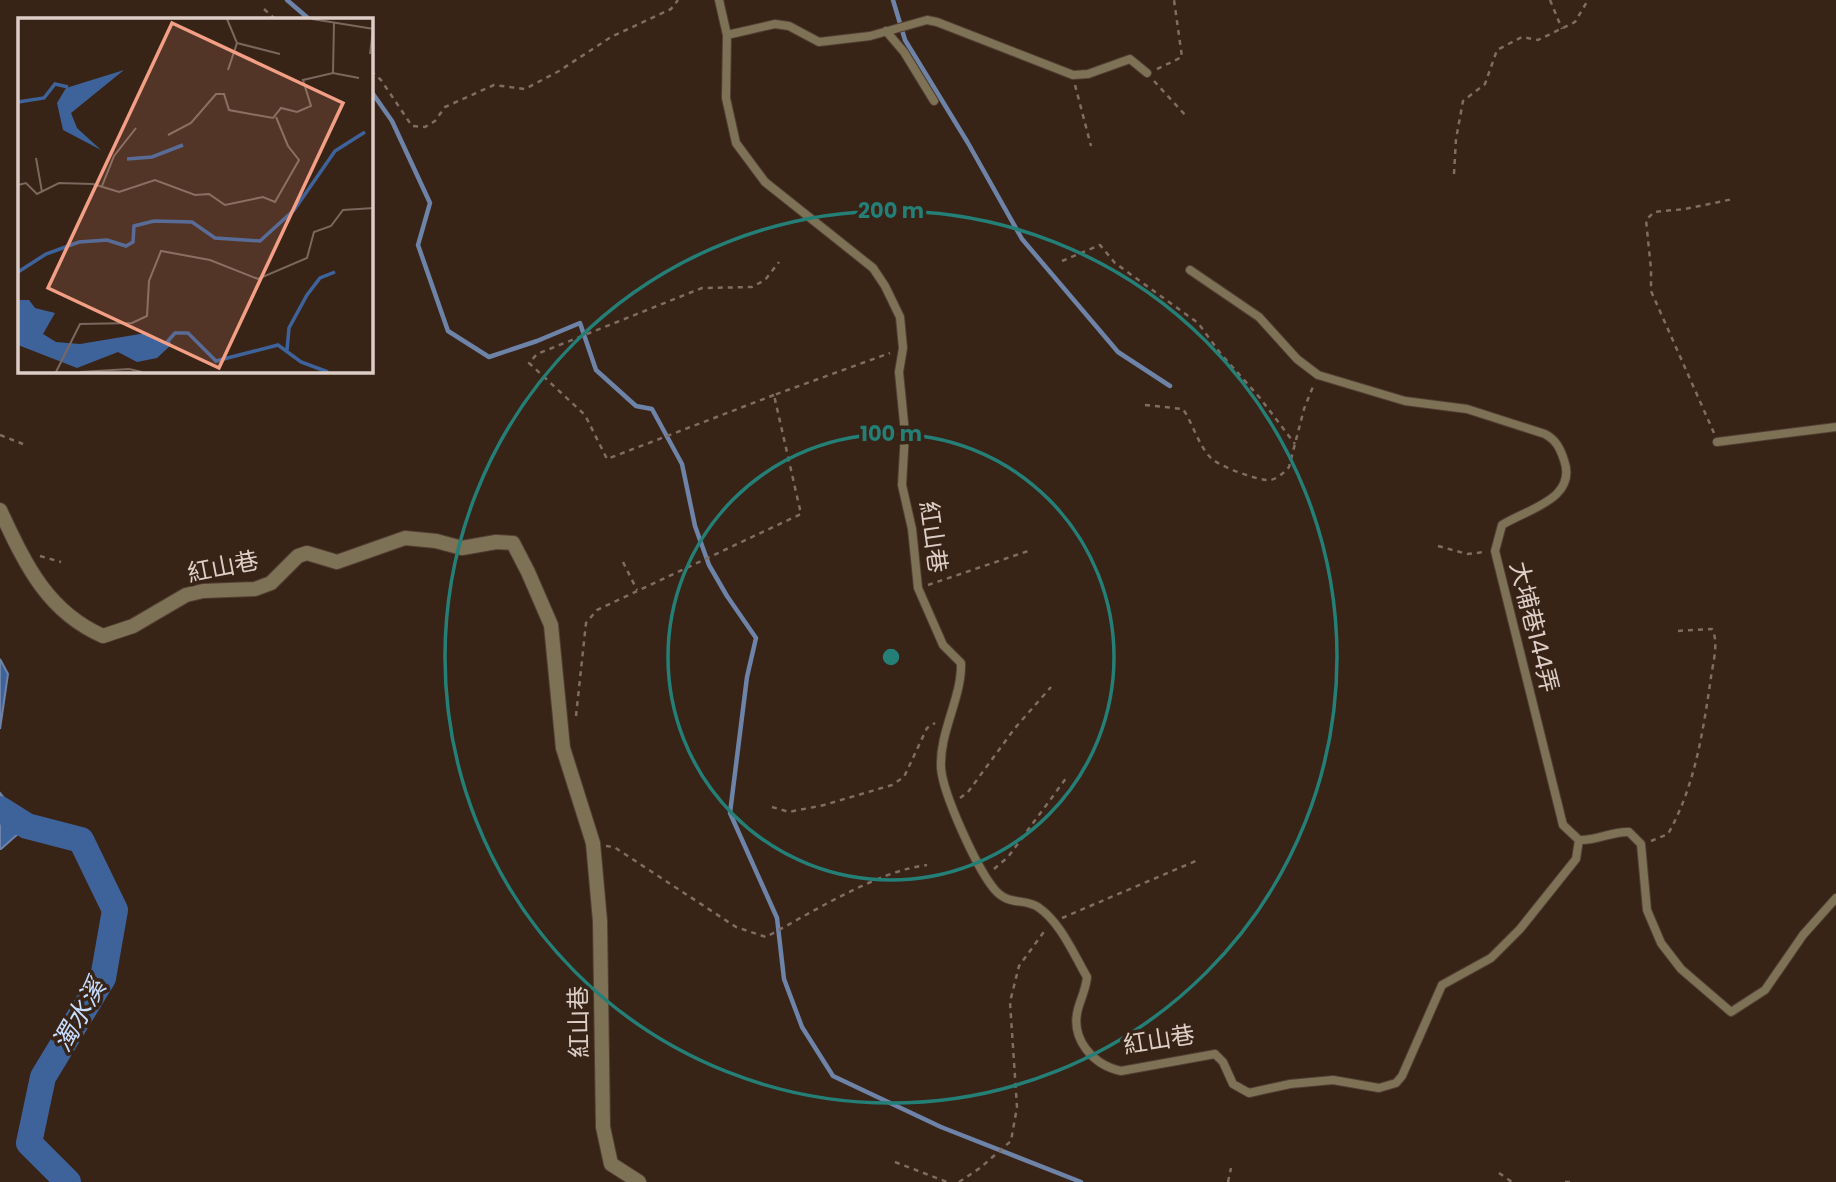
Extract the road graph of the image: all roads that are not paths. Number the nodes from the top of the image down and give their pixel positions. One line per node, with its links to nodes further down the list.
1 (719, 0): 3 (lane)
2 (886, 31): 3 (lane); 4 (lane); 5 (lane)
3 (727, 35): 10 (lane, 紅山巷)
4 (1147, 73)
5 (934, 101)
6 (1190, 270): 10 (lane, 大埔巷144弄)
7 (1836, 427): 8 (lane)
8 (1717, 442)
9 (0, 510): 12 (street, 紅山巷)
10 (1579, 840): 11 (lane)
11 (1836, 898)
12 (639, 1182)

